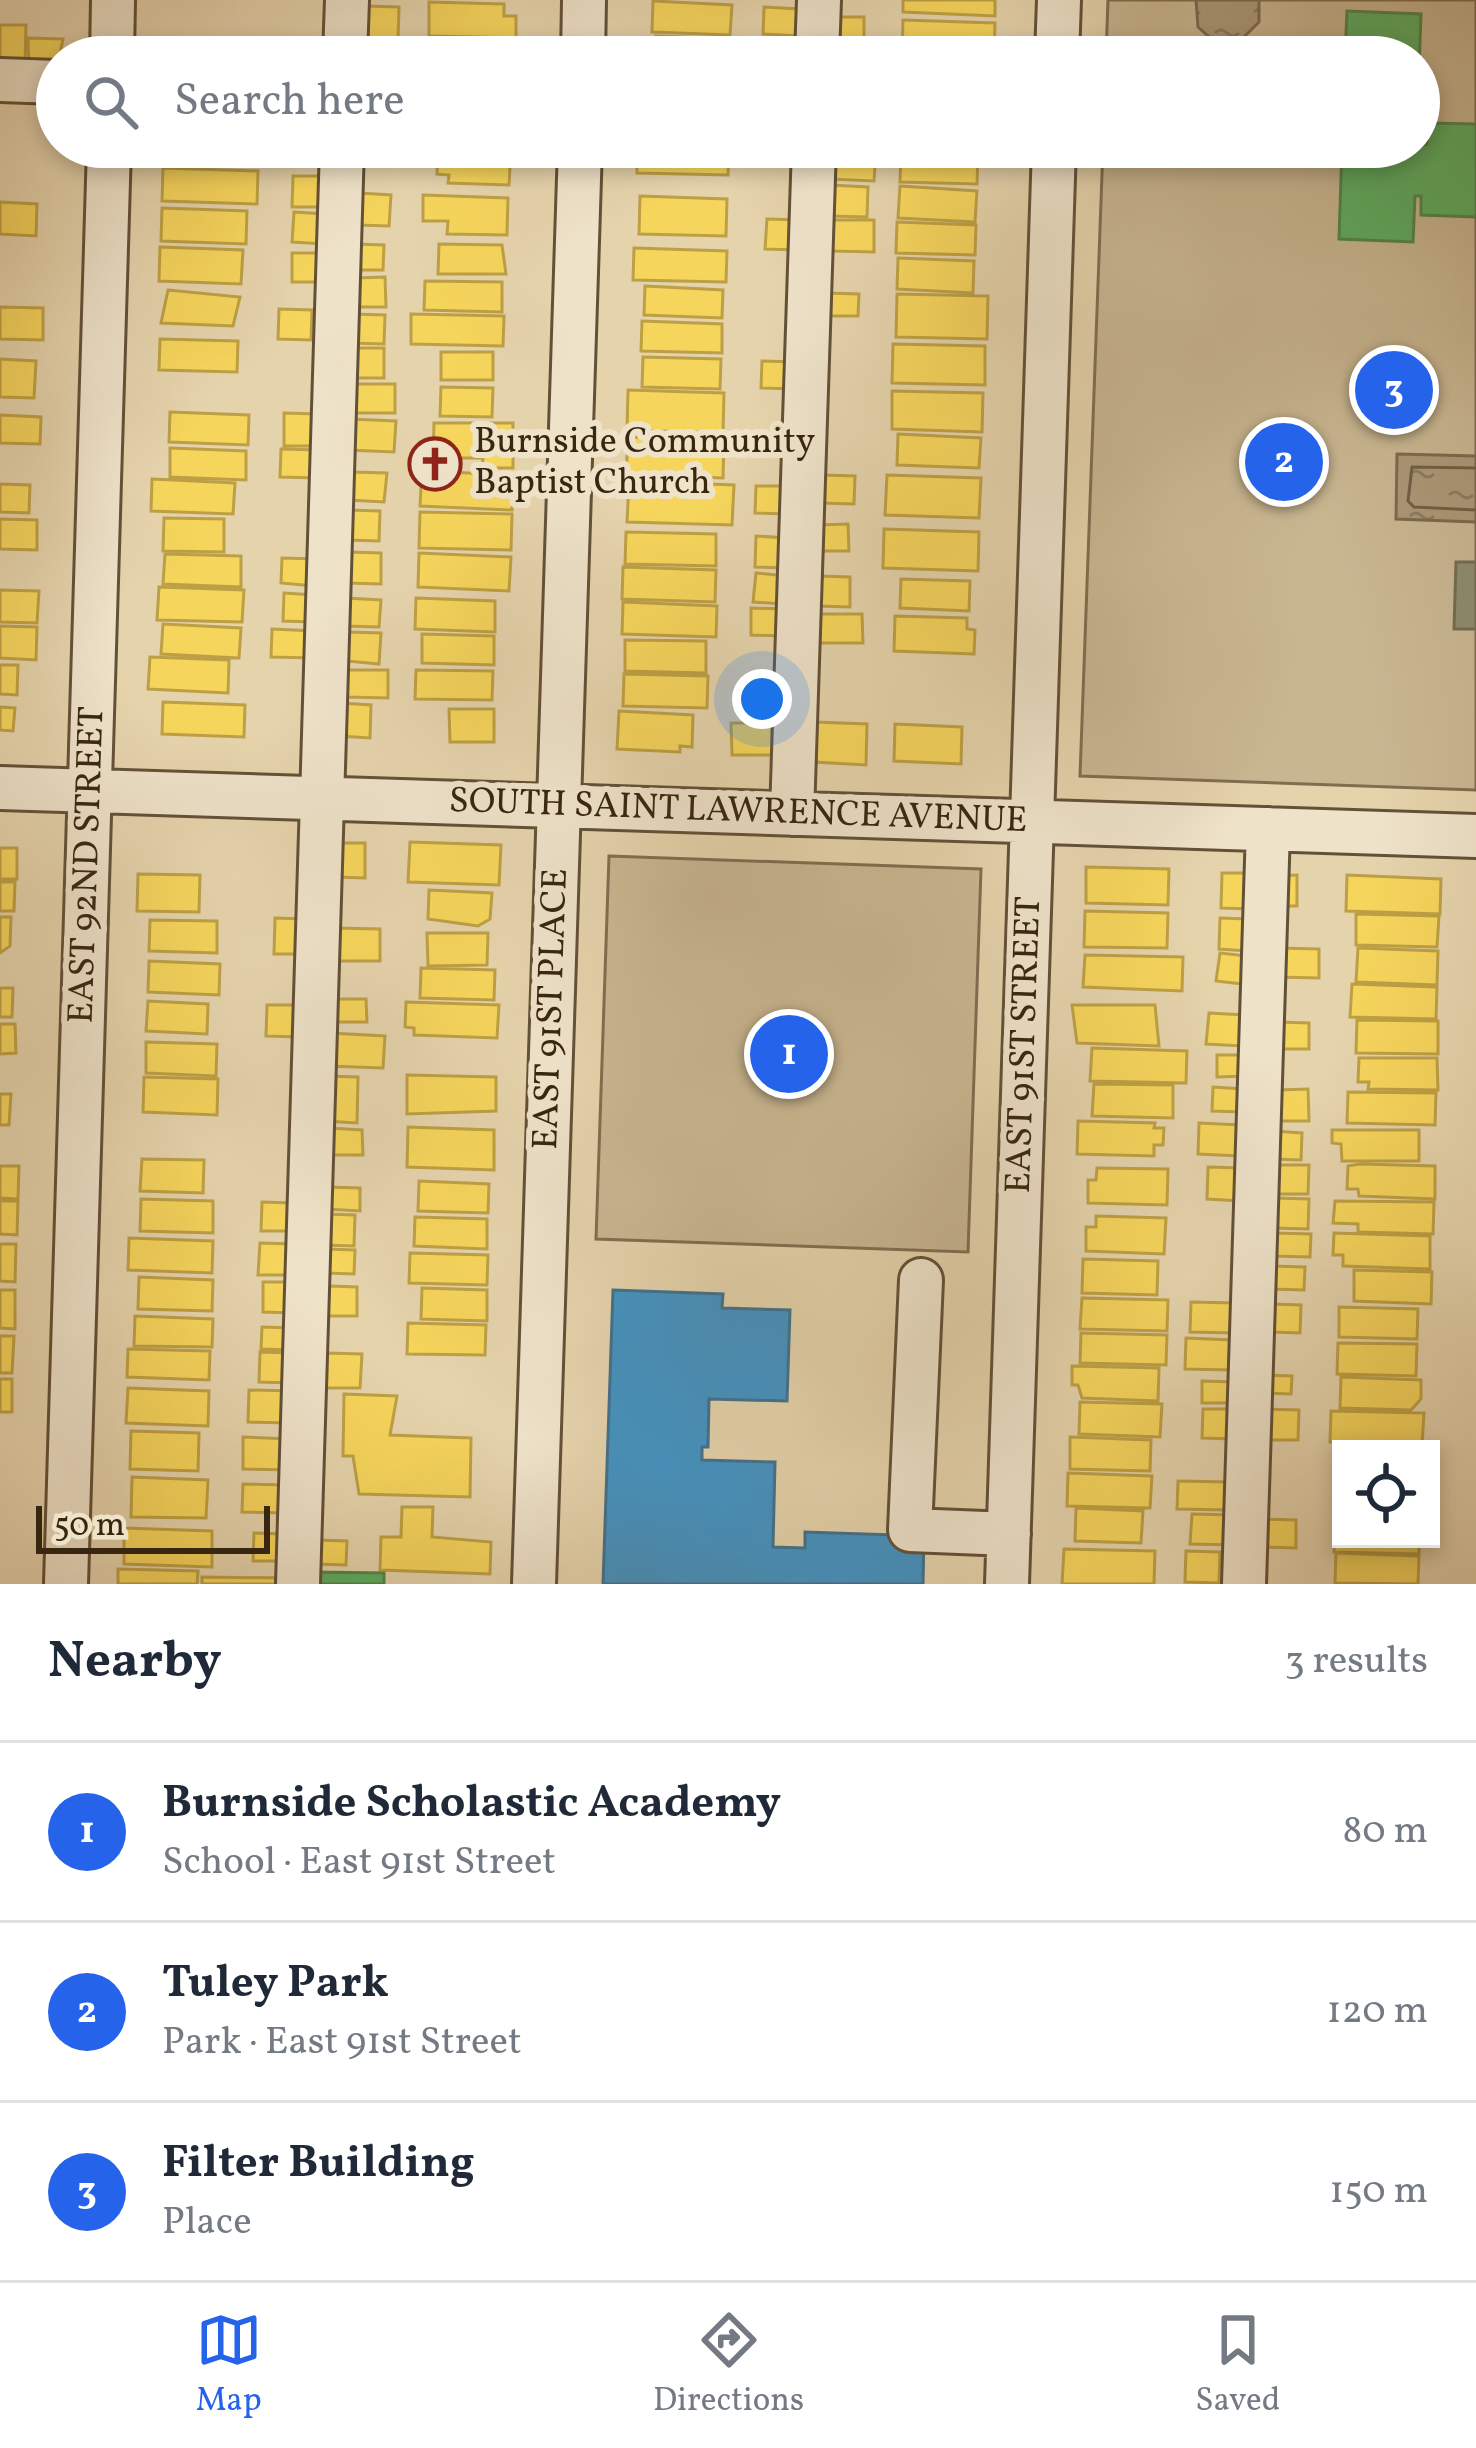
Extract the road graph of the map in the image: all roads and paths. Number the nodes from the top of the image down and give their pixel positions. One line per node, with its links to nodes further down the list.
1 (113, 0): 6 (street)
2 (347, 0): 7 (street)
3 (584, 0): 8 (street)
4 (819, 0): 9 (street)
5 (1059, 0): 10 (street)
6 (112, 36)
7 (346, 36)
8 (583, 36)
9 (818, 36)
10 (1058, 36)
11 (0, 80): 12 (street)
12 (36, 81)
13 (108, 168): 19 (street, EAST 92ND STREET)
14 (341, 168): 20 (street)
15 (579, 168): 21 (street, EAST 91ST PLACE)
16 (813, 168): 22 (street)
17 (1053, 168): 23 (street, EAST 91ST STREET)
18 (0, 788): 19 (street, SOUTH SAINT LAWRENCE AVENUE)
19 (90, 791): 20 (street, SOUTH SAINT LAWRENCE AVENUE); 28 (street, EAST 92ND STREET)
20 (323, 798): 21 (street, SOUTH SAINT LAWRENCE AVENUE); 29 (street)
21 (559, 806): 22 (street, SOUTH SAINT LAWRENCE AVENUE); 30 (street, EAST 91ST PLACE)
22 (792, 814): 23 (street, SOUTH SAINT LAWRENCE AVENUE)
23 (1032, 822): 24 (street, SOUTH SAINT LAWRENCE AVENUE); 27 (street, EAST 91ST STREET)
24 (1268, 829): 25 (street, SOUTH SAINT LAWRENCE AVENUE); 32 (street)
25 (1476, 836)
26 (921, 1280): 27 (street)
27 (1009, 1534): 31 (street, EAST 91ST STREET)
28 (66, 1584)
29 (298, 1584)
30 (534, 1584)
31 (1007, 1584)
32 (1244, 1584)

